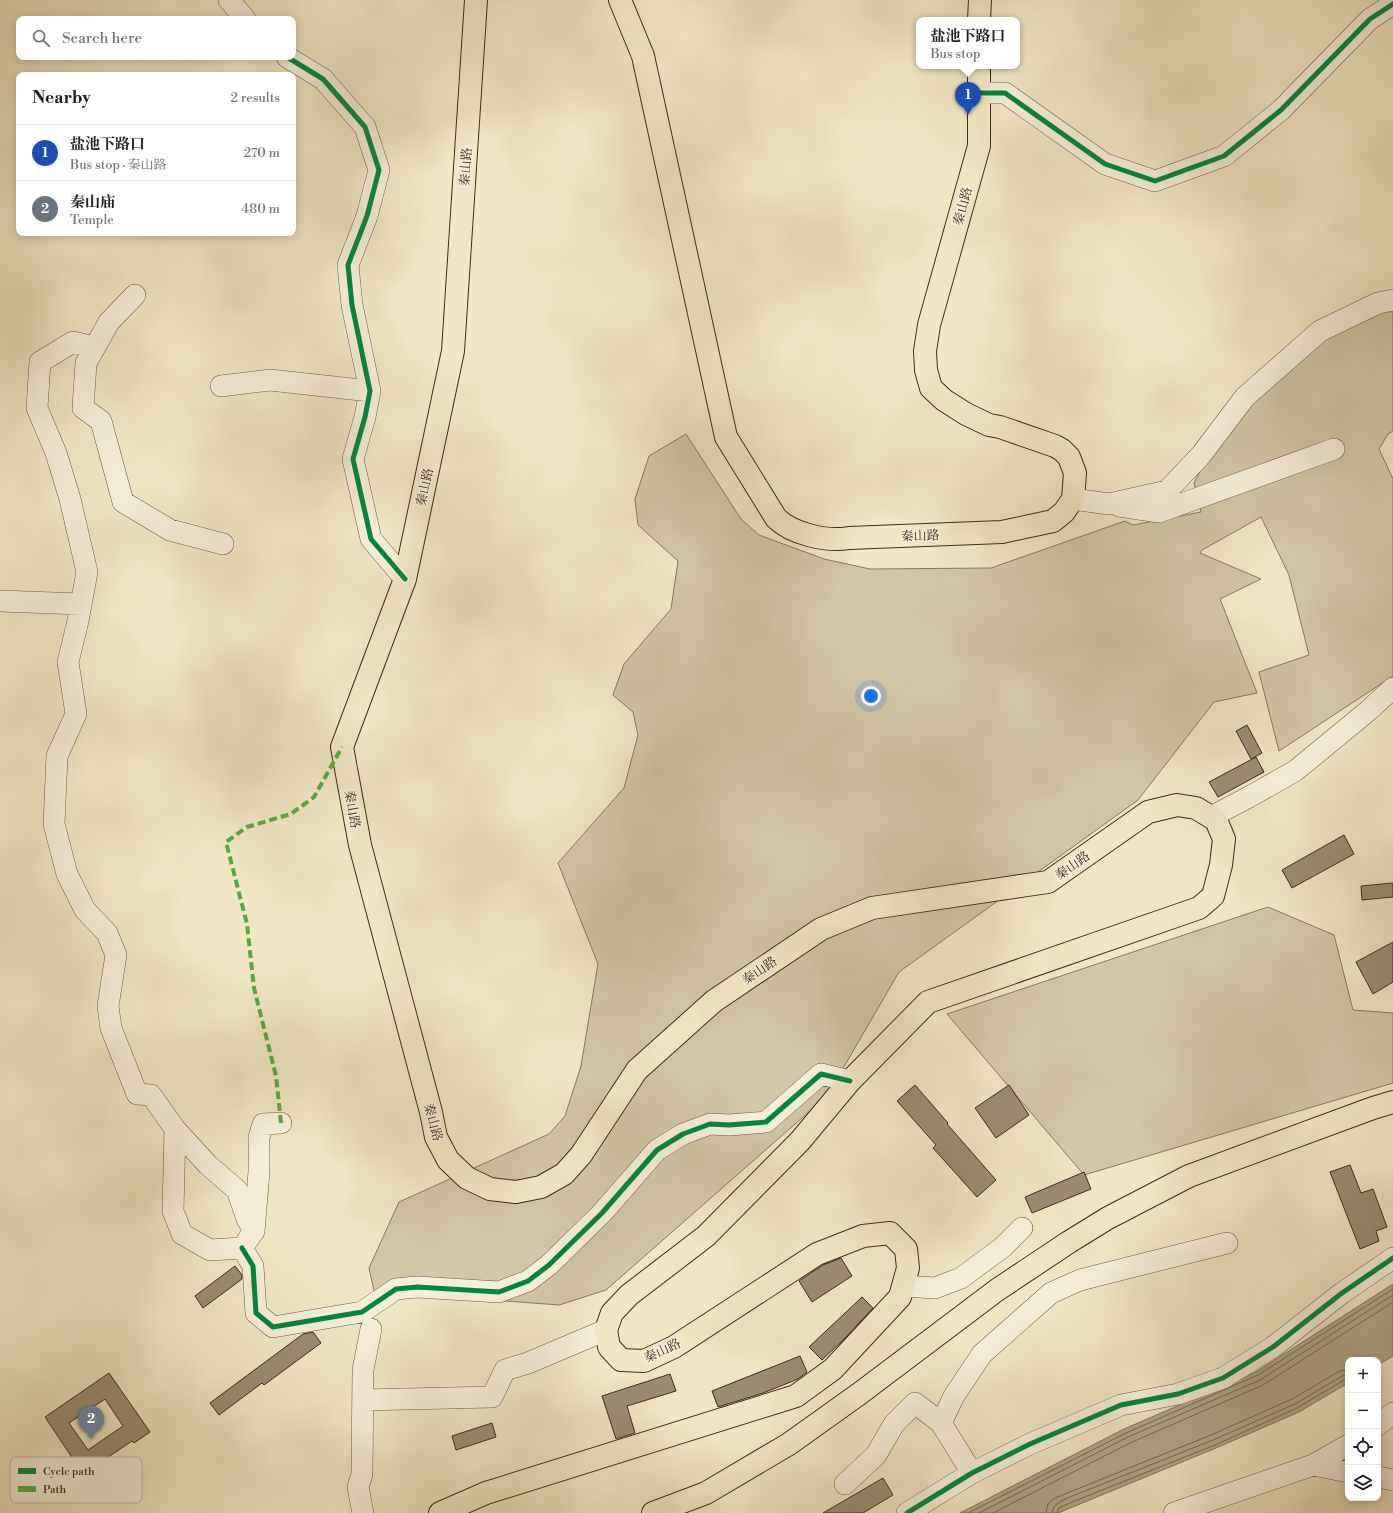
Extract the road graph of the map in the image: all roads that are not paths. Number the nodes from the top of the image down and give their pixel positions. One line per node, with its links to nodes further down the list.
1 (229, 0): 6 (street)
2 (476, 0): 20 (main road, 秦山路)
3 (620, 0): 17 (main road, 秦山路)
4 (980, 0): 7 (main road)
5 (1393, 4): 10 (street)
6 (242, 16)
7 (979, 17)
8 (291, 60): 15 (street)
9 (979, 69): 10 (main road, 秦山路)
10 (979, 93): 17 (main road, 秦山路)
11 (135, 296): 13 (street)
12 (1393, 300): 18 (street)
13 (94, 348): 19 (street); 22 (street)
14 (221, 386): 15 (street)
15 (370, 391): 20 (street)
16 (1334, 449): 18 (street)
17 (1073, 499): 18 (street)
18 (1109, 504)
19 (223, 544)
20 (405, 579): 24 (main road, 秦山路)
21 (0, 601): 22 (street)
22 (81, 604): 29 (street)
23 (1393, 688): 24 (street)
24 (1211, 817): 25 (main road, 秦山路)
25 (850, 1081): 33 (street); 37 (main road, 秦山路)
26 (1393, 1102): 51 (main road)
27 (1393, 1116): 52 (main road)
28 (281, 1123): 31 (street)
29 (175, 1129): 31 (street); 33 (street)
30 (1022, 1228): 35 (street)
31 (254, 1231): 33 (street)
32 (1227, 1243): 40 (street)
33 (242, 1248)
34 (1393, 1258): 45 (street)
35 (903, 1286): 37 (main road, 秦山路); 50 (main road, 秦山路)
36 (370, 1329): 38 (street)
37 (606, 1330): 38 (street)
38 (363, 1400): 49 (street)
39 (1393, 1413): 41 (street)
40 (941, 1423): 45 (street); 48 (street)
41 (1381, 1423)
42 (1345, 1447): 43 (street)
43 (1313, 1466): 44 (street); 54 (street)
44 (1345, 1471)
45 (972, 1473): 53 (street)
46 (1381, 1478): 47 (street)
47 (1393, 1480)
48 (845, 1484)
49 (362, 1513)
50 (440, 1513)
51 (653, 1513)
52 (691, 1513)
53 (907, 1513)
54 (1174, 1513)

